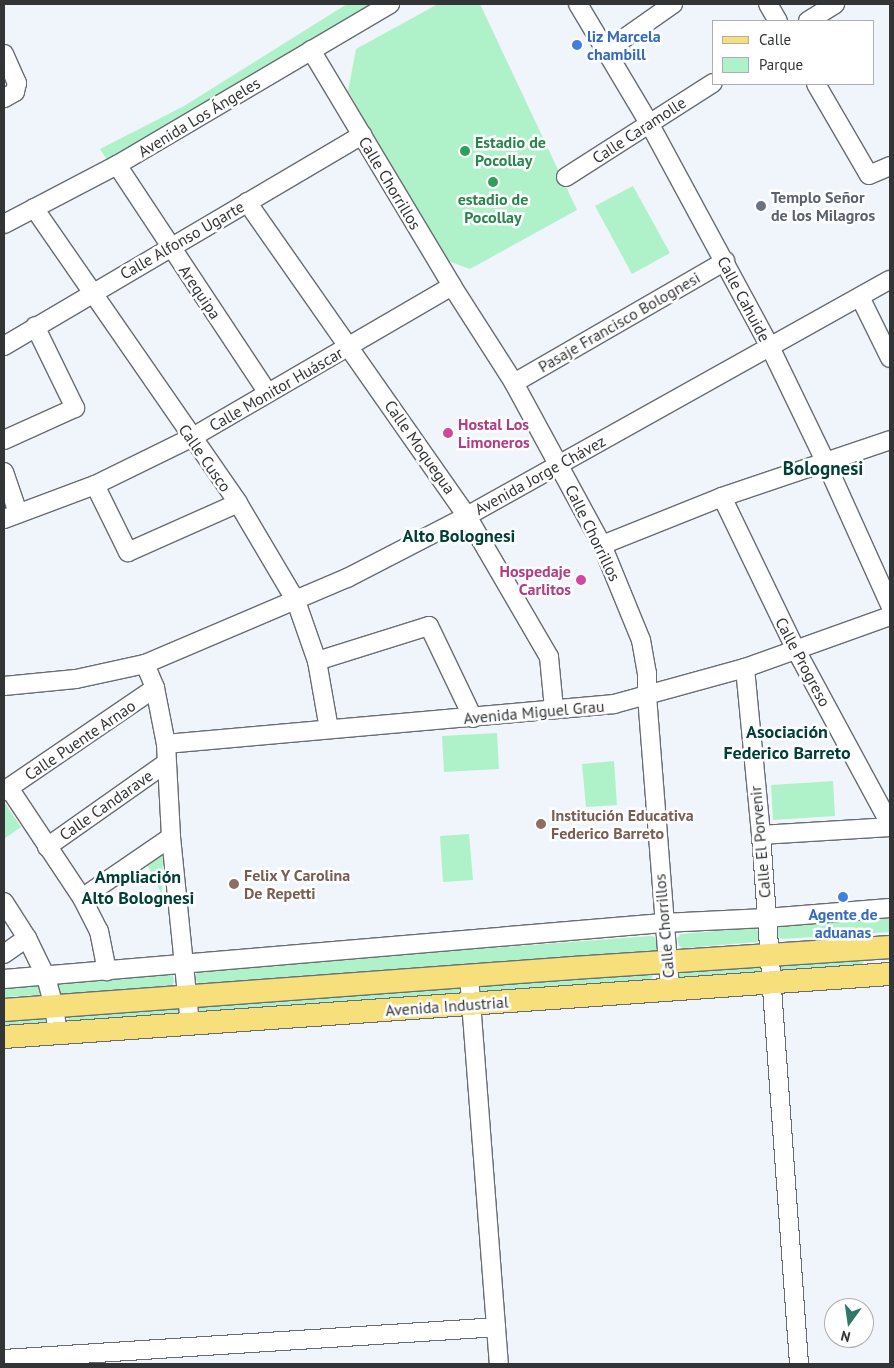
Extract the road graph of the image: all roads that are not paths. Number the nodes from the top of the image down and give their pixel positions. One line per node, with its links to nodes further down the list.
1 (390, 4): 8 (street, Avenida Los Ángeles)
2 (578, 4): 9 (street, Calle Cahuide)
3 (674, 4): 9 (street)
4 (768, 4): 6 (street)
5 (835, 4): 7 (street)
6 (777, 20)
7 (810, 20)
8 (311, 50): 15 (street, Calle Chorrillos); 16 (street, Avenida Los Ángeles)
9 (606, 51): 14 (street, Calle Cahuide)
10 (4, 54): 13 (street)
11 (712, 84): 14 (street, Calle Caramolle)
12 (817, 85): 17 (street)
13 (4, 98)
14 (649, 122): 18 (street, Calle Caramolle); 23 (street, Calle Cahuide)
15 (362, 135): 19 (street, Calle Alfonso Ugarte); 25 (street, Calle Chorrillos)
16 (117, 165): 20 (street, Avenida Los Ángeles); 22 (street, Arequipa)
17 (890, 166)
18 (566, 177)
19 (248, 202): 22 (street, Calle Alfonso Ugarte); 30 (street, Calle Moquegua)
20 (34, 208): 21 (street, Avenida Los Ángeles); 26 (street, Calle Cusco)
21 (4, 224)
22 (170, 248): 26 (street, Calle Alfonso Ugarte); 34 (street, Arequipa)
23 (725, 261): 31 (street, Calle Cahuide); 33 (street, Pasaje Francisco Bolognesi)
24 (890, 280): 27 (street, Avenida Jorge Chávez)
25 (452, 286): 30 (street, Calle Monitor Huáscar); 33 (street, Calle Chorrillos)
26 (91, 294): 28 (street, Calle Alfonso Ugarte); 35 (street, Calle Cusco)
27 (860, 297): 31 (street, Avenida Jorge Chávez); 32 (street)
28 (35, 326): 29 (street, Calle Alfonso Ugarte); 36 (street)
29 (4, 346)
30 (350, 346): 34 (street, Calle Monitor Huáscar); 45 (street, Calle Moquegua)
31 (770, 347): 38 (street, Calle Cahuide); 39 (street, Avenida Jorge Chávez)
32 (890, 358)
33 (514, 383): 39 (street, Calle Chorrillos)
34 (268, 393): 35 (street, Calle Monitor Huáscar)
35 (191, 438): 41 (street, Calle Monitor Huáscar); 43 (street, Calle Cusco)
36 (4, 440)
37 (890, 440): 38 (street)
38 (826, 463): 42 (street); 48 (street, Calle Cahuide)
39 (559, 465): 45 (street, Avenida Jorge Chávez); 46 (street, Calle Chorrillos)
40 (4, 472): 44 (street)
41 (95, 485): 43 (street); 44 (street, Calle Monitor Huáscar)
42 (722, 497): 46 (street); 50 (street, Calle Progreso)
43 (238, 503): 47 (street, Calle Cusco)
44 (11, 516)
45 (467, 516): 47 (street, Avenida Jorge Chávez); 57 (street, Calle Moquegua)
46 (602, 545): 56 (street, Calle Chorrillos)
47 (296, 602): 51 (street, Calle Cusco); 52 (street, Avenida Jorge Chávez)
48 (890, 605)
49 (890, 616): 50 (street, Avenida Miguel Grau)
50 (796, 650): 53 (street, Avenida Miguel Grau); 63 (street, Calle Progreso)
51 (318, 661): 58 (street); 59 (street, Calle Cusco)
52 (145, 664): 54 (street, Avenida Jorge Chávez); 55 (street)
53 (745, 668): 56 (street, Avenida Miguel Grau); 64 (street, Calle El Porvenir)
54 (4, 686)
55 (155, 688): 60 (street); 62 (street, Calle Puente Arnao)
56 (646, 696): 57 (street, Avenida Miguel Grau); 71 (street, Calle Chorrillos)
57 (554, 709): 58 (street, Avenida Miguel Grau)
58 (473, 718): 59 (street, Avenida Miguel Grau)
59 (329, 729): 60 (street, Avenida Miguel Grau)
60 (166, 744): 61 (street)
61 (166, 763): 65 (street); 66 (street, Calle Candarave)
62 (6, 789): 66 (street)
63 (890, 825): 64 (street)
64 (761, 835): 70 (street, Calle El Porvenir)
65 (171, 837): 67 (street); 77 (street)
66 (47, 847): 67 (street)
67 (82, 898): 78 (street)
68 (4, 902): 72 (street)
69 (890, 908): 70 (street)
70 (766, 918): 71 (street); 75 (street, Calle El Porvenir)
71 (663, 923): 76 (street, Calle Chorrillos); 77 (street)
72 (27, 938): 74 (street); 80 (street)
73 (890, 947): 75 (main road, Avenida Industrial)
74 (4, 954)
75 (769, 955): 76 (main road, Avenida Industrial); 83 (street, Calle El Porvenir)
76 (667, 962): 81 (main road, Avenida Industrial); 84 (street, Calle Chorrillos)
77 (184, 965): 78 (street); 85 (street)
78 (107, 971): 80 (street)
79 (890, 974): 83 (main road, Avenida Industrial)
80 (46, 976): 82 (street); 87 (street)
81 (470, 976): 85 (main road, Avenida Industrial); 86 (street)
82 (4, 978)
83 (770, 983): 84 (main road, Avenida Industrial); 95 (street, Calle El Porvenir)
84 (670, 990): 86 (main road, Avenida Industrial)
85 (187, 996): 87 (main road, Avenida Industrial); 89 (street)
86 (472, 1004): 89 (main road, Avenida Industrial); 92 (street)
87 (54, 1006): 88 (main road, Avenida Industrial); 90 (street)
88 (4, 1010)
89 (190, 1024): 90 (main road, Avenida Industrial)
90 (58, 1033): 91 (main road, Avenida Industrial)
91 (4, 1037)
92 (496, 1327): 93 (street); 94 (street)
93 (4, 1359)
94 (498, 1364)
95 (798, 1364)

